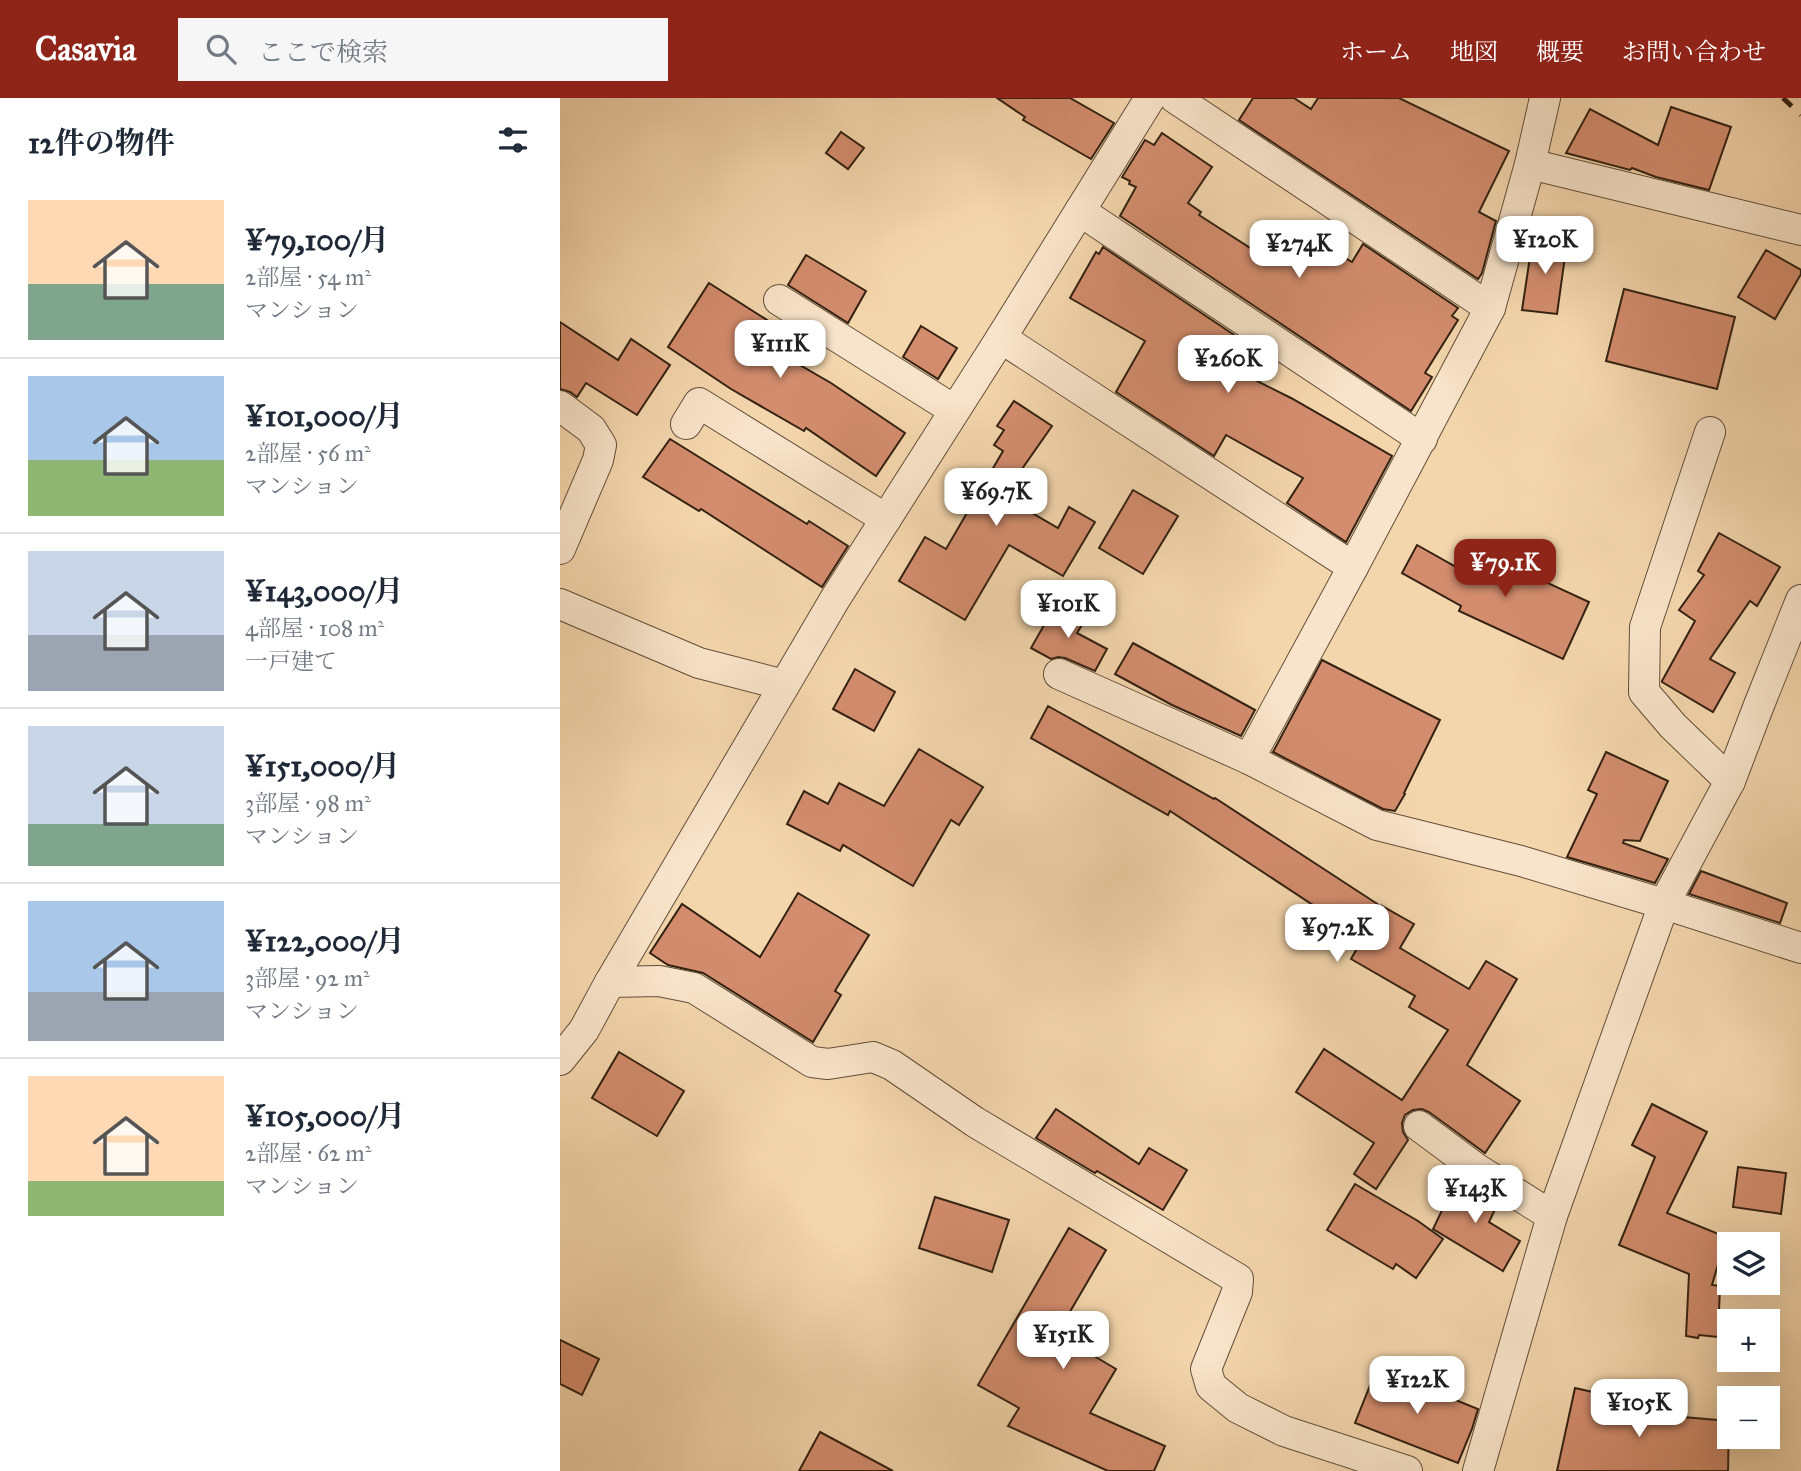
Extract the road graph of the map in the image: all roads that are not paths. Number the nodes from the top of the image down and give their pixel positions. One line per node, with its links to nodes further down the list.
1 (1150, 98): 5 (street)
2 (1175, 98): 8 (street)
3 (1545, 98): 4 (street)
4 (1530, 164): 6 (street); 8 (street)
5 (1080, 211): 9 (street); 14 (street)
6 (1801, 230)
7 (779, 300): 11 (street)
8 (1490, 308): 14 (street)
9 (1001, 338): 11 (street); 17 (street)
10 (560, 406): 16 (street)
11 (954, 411): 15 (street)
12 (686, 424): 15 (street)
13 (1710, 432): 23 (street)
14 (1422, 439): 17 (street)
15 (886, 519): 21 (street)
16 (560, 549)
17 (1353, 567): 22 (street)
18 (1801, 600): 23 (street)
19 (560, 604): 21 (street)
20 (1059, 674): 22 (street)
21 (784, 685): 26 (street)
22 (1249, 759): 24 (street)
23 (1730, 781): 24 (street)
24 (1664, 904): 25 (street); 31 (street)
25 (1801, 948)
26 (610, 982): 27 (street); 32 (street)
27 (584, 1030): 28 (street); 29 (street)
28 (560, 1047)
29 (560, 1060)
30 (1419, 1126): 31 (street)
31 (1552, 1216): 33 (street)
32 (1407, 1471)
33 (1478, 1471)

